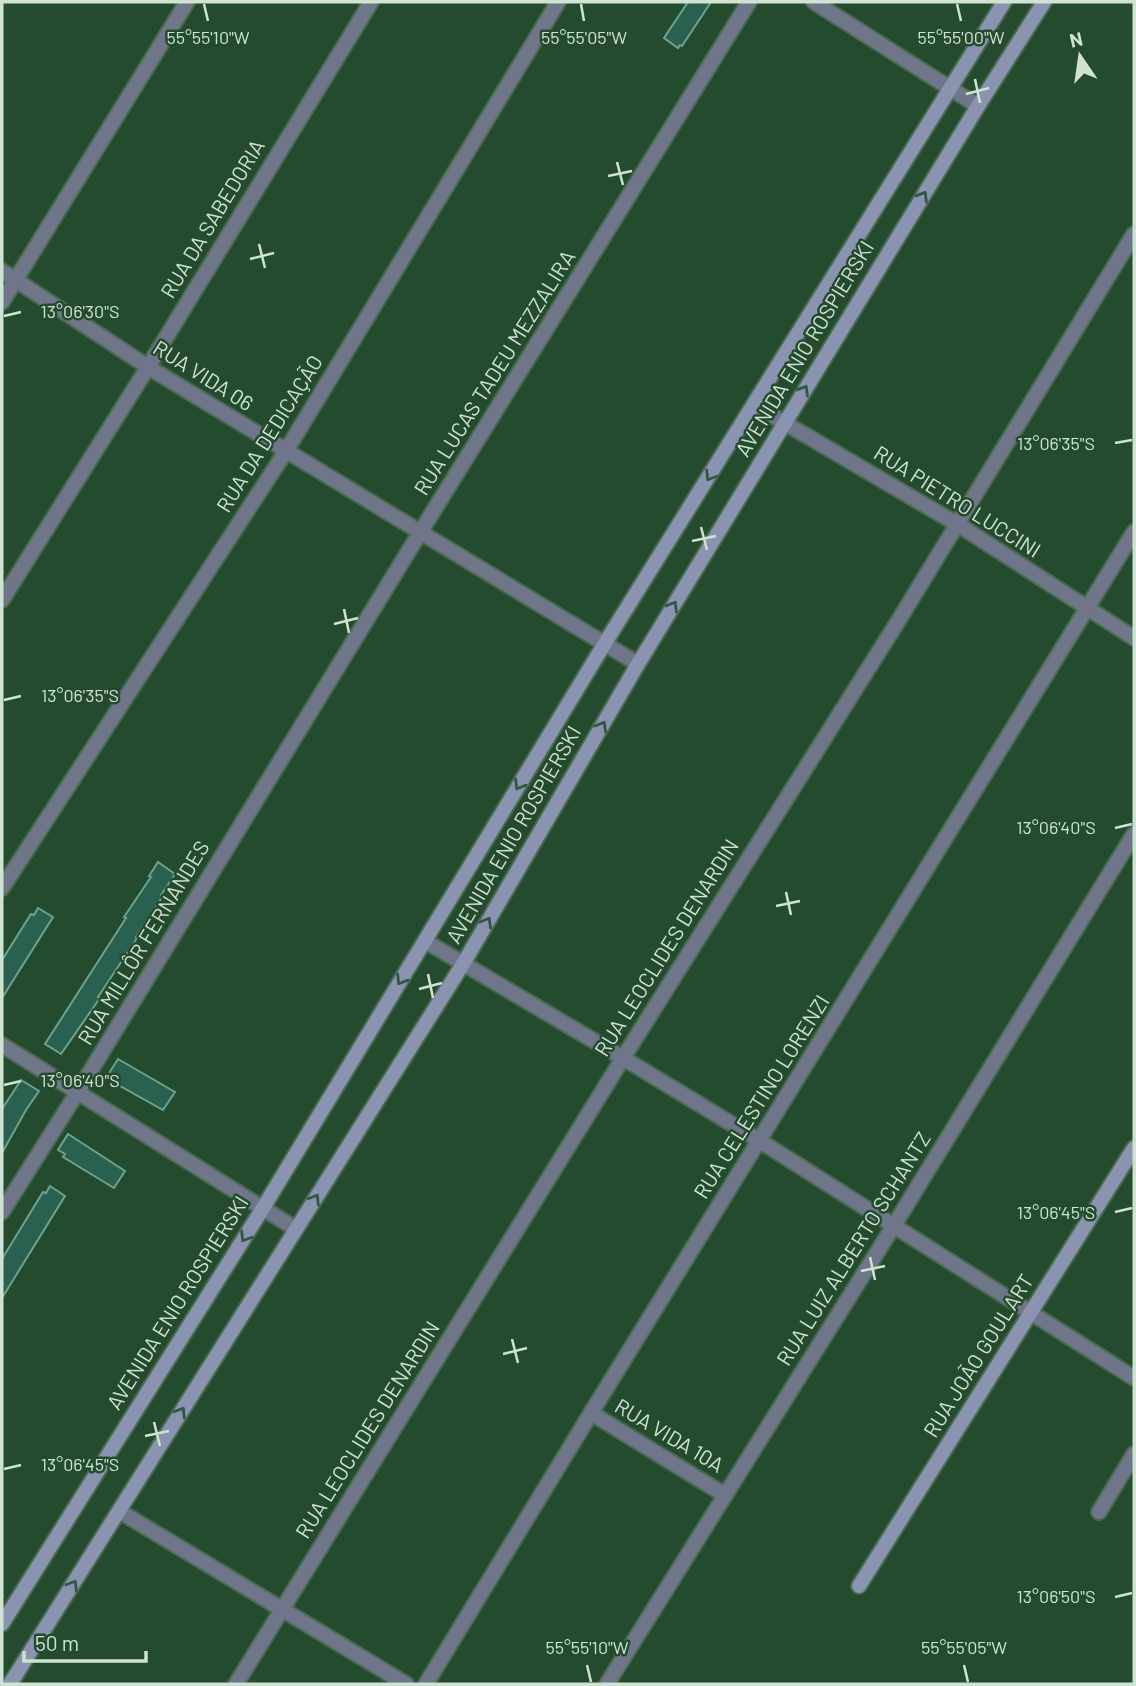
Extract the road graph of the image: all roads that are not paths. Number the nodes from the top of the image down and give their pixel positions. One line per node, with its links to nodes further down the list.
1 (187, 2): 12 (street)
2 (371, 2): 14 (street, RUA DA SABEDORIA)
3 (558, 2): 17 (street, RUA DA DEDICAÇÃO)
4 (750, 2): 19 (street, RUA LUCAS TADEU MEZZALIRA)
5 (814, 2): 8 (street)
6 (1004, 2): 8 (street, AVENIDA ENIO ROSPIERSKI)
7 (1044, 2): 9 (street, AVENIDA ENIO ROSPIERSKI)
8 (950, 90): 9 (street); 15 (street, AVENIDA ENIO ROSPIERSKI)
9 (978, 106): 16 (street, AVENIDA ENIO ROSPIERSKI, one-way to 9)
10 (1134, 234): 18 (street, RUA LEOCLIDES DENARDIN)
11 (2, 271): 12 (street, RUA VIDA 06)
12 (16, 279): 13 (street); 14 (street, RUA VIDA 06)
13 (2, 302)
14 (148, 367): 17 (street, RUA VIDA 06); 21 (street, RUA DA SABEDORIA)
15 (754, 405): 16 (street, RUA PIETRO LUCCINI); 24 (street, AVENIDA ENIO ROSPIERSKI, one-way to 24)
16 (785, 422): 18 (street, RUA PIETRO LUCCINI); 25 (street, AVENIDA ENIO ROSPIERSKI, one-way to 16)
17 (286, 451): 19 (street, RUA VIDA 06); 28 (street, RUA DA DEDICAÇÃO)
18 (957, 524): 22 (street, RUA PIETRO LUCCINI); 32 (street, RUA LEOCLIDES DENARDIN)
19 (421, 531): 24 (street, RUA VIDA 06); 26 (street, RUA LUCAS TADEU MEZZALIRA)
20 (1134, 532): 22 (street, RUA CELESTINO LORENZI)
21 (2, 600)
22 (1087, 609): 23 (street, RUA PIETRO LUCCINI); 34 (street, RUA CELESTINO LORENZI)
23 (1134, 638)
24 (606, 643): 25 (street, RUA VIDA 06); 29 (street, AVENIDA ENIO ROSPIERSKI, one-way to 29)
25 (638, 664): 30 (street, AVENIDA ENIO ROSPIERSKI, one-way to 25)
26 (276, 767): 33 (street, RUA MILLÔR FERNANDES)
27 (1134, 834): 38 (street, RUA LUIZ ALBERTO SCHANTZ)
28 (4, 885)
29 (425, 942): 30 (street); 36 (street, AVENIDA ENIO ROSPIERSKI, one-way to 36)
30 (463, 964): 32 (street); 39 (street, AVENIDA ENIO ROSPIERSKI, one-way to 30)
31 (2, 1045): 33 (street)
32 (623, 1058): 34 (street); 48 (street, RUA LEOCLIDES DENARDIN)
33 (77, 1093): 36 (street); 37 (street, RUA MILLÔR FERNANDES)
34 (760, 1141): 38 (street); 42 (street, RUA CELESTINO LORENZI)
35 (1134, 1148): 40 (street, RUA JOÃO GOULART)
36 (263, 1208): 39 (street); 49 (street, AVENIDA ENIO ROSPIERSKI, one-way to 49)
37 (2, 1212)
38 (893, 1227): 40 (street); 44 (street, RUA LUIZ ALBERTO SCHANTZ)
39 (296, 1229): 45 (street, AVENIDA ENIO ROSPIERSKI, one-way to 39)
40 (1031, 1314): 41 (street); 47 (street, RUA JOÃO GOULART)
41 (1134, 1378)
42 (591, 1413): 44 (street, RUA VIDA 10A); 53 (street, RUA CELESTINO LORENZI)
43 (1134, 1454): 46 (street)
44 (725, 1495): 54 (street, RUA LUIZ ALBERTO SCHANTZ)
45 (119, 1511): 48 (street); 50 (street, AVENIDA ENIO ROSPIERSKI, one-way to 45)
46 (1098, 1512)
47 (859, 1586)
48 (281, 1610): 51 (street, RUA LEOCLIDES DENARDIN); 52 (street)
49 (2, 1624)
50 (10, 1684)
51 (236, 1684)
52 (406, 1684)
53 (426, 1684)
54 (607, 1684)

